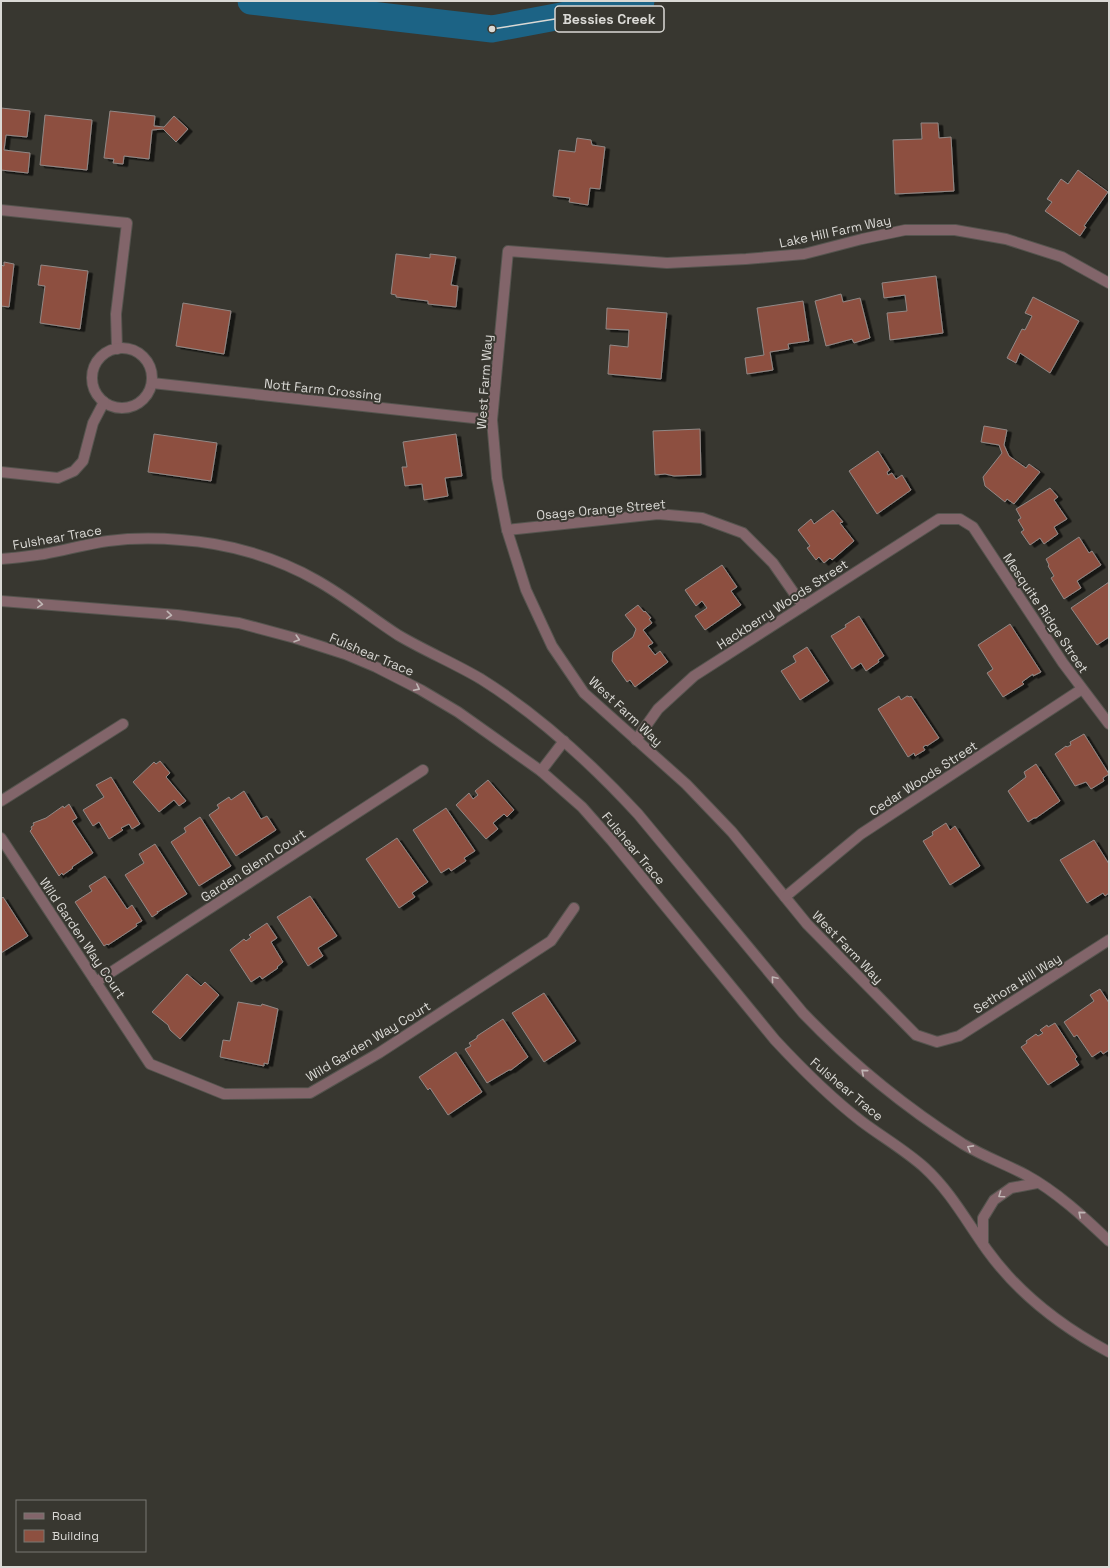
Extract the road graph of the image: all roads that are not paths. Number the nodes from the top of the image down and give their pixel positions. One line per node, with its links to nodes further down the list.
1 (1, 210): 4 (street)
2 (508, 251): 3 (street, Lake Hill Farm Way); 7 (street, West Farm Way)
3 (1107, 278)
4 (117, 349): 5 (street); 6 (street)
5 (152, 382): 6 (street); 7 (street, Nott Farm Crossing)
6 (104, 402): 8 (street)
7 (492, 420): 10 (street, West Farm Way)
8 (1, 472)
9 (960, 519): 13 (street, Hackberry Woods Street); 14 (street, Mesquite Ridge Street)
10 (507, 530): 13 (street, Osage Orange Street); 17 (street, West Farm Way)
11 (1, 559): 18 (street, Fulshear Trace)
12 (1, 601): 20 (street, Fulshear Trace, one-way to 20)
13 (803, 606): 17 (street, Hackberry Woods Street)
14 (1082, 689): 16 (street, Mesquite Ridge Street); 23 (street, Cedar Woods Street)
15 (123, 724): 21 (street)
16 (1109, 724)
17 (636, 740): 23 (street, West Farm Way)
18 (564, 741): 20 (street); 28 (street, Fulshear Trace, one-way to 18)
19 (423, 770): 26 (street, Garden Glenn Court)
20 (541, 771): 30 (street, Fulshear Trace)
21 (1, 801)
22 (1, 838): 26 (street, Wild Garden Way Court)
23 (785, 897): 27 (street, West Farm Way)
24 (574, 908): 26 (street, Wild Garden Way Court)
25 (1109, 940): 27 (street, Sethora Hill Way)
26 (96, 982)
27 (937, 1042)
28 (1037, 1183): 29 (street, Fulshear Trace, one-way to 28); 30 (street, one-way to 30)
29 (1109, 1241)
30 (983, 1244): 31 (street, Fulshear Trace)
31 (1109, 1352)

